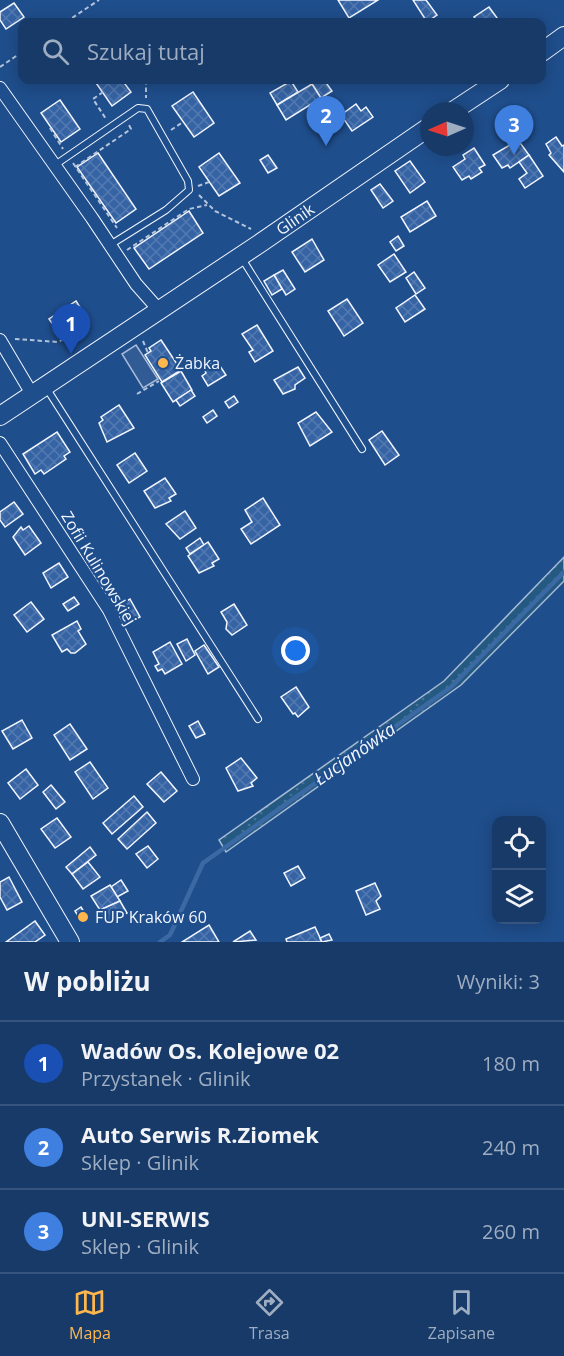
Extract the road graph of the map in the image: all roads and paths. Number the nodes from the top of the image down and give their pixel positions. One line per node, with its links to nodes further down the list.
1 (99, 0): 2 (path)
2 (72, 18)
3 (564, 36): 4 (street)
4 (546, 49)
5 (18, 55): 6 (path)
6 (0, 68)
7 (146, 84): 12 (path)
8 (494, 84): 11 (street)
9 (0, 88): 20 (street)
10 (103, 92): 15 (path)
11 (467, 102)
12 (145, 107): 13 (lane); 18 (lane)
13 (125, 117): 15 (lane); 21 (path)
14 (183, 122): 18 (path)
15 (111, 126): 19 (lane)
16 (50, 128): 19 (path)
17 (420, 133): 28 (street, Glinik)
18 (164, 135): 23 (lane)
19 (68, 156): 20 (lane); 21 (path)
20 (55, 165): 27 (street)
21 (75, 167): 26 (path)
22 (209, 182): 23 (path)
23 (192, 189): 24 (path); 26 (lane)
24 (207, 205): 25 (path); 27 (path)
25 (251, 230)
26 (123, 236): 27 (lane)
27 (114, 251): 29 (street)
28 (241, 256): 29 (street, Glinik); 41 (lane)
29 (159, 310): 37 (street, Glinik)
30 (76, 328): 32 (path)
31 (139, 333): 35 (path)
32 (69, 336): 33 (path); 34 (path)
33 (5, 339): 37 (street)
34 (75, 346)
35 (148, 353)
36 (159, 381): 38 (path)
37 (38, 390): 39 (street, Glinik); 42 (lane)
38 (137, 394)
39 (0, 416)
40 (0, 443): 43 (street, Zofii Kulinowskiej)
41 (362, 449)
42 (258, 719)
43 (193, 780)
44 (0, 823): 45 (street)
45 (70, 942)

